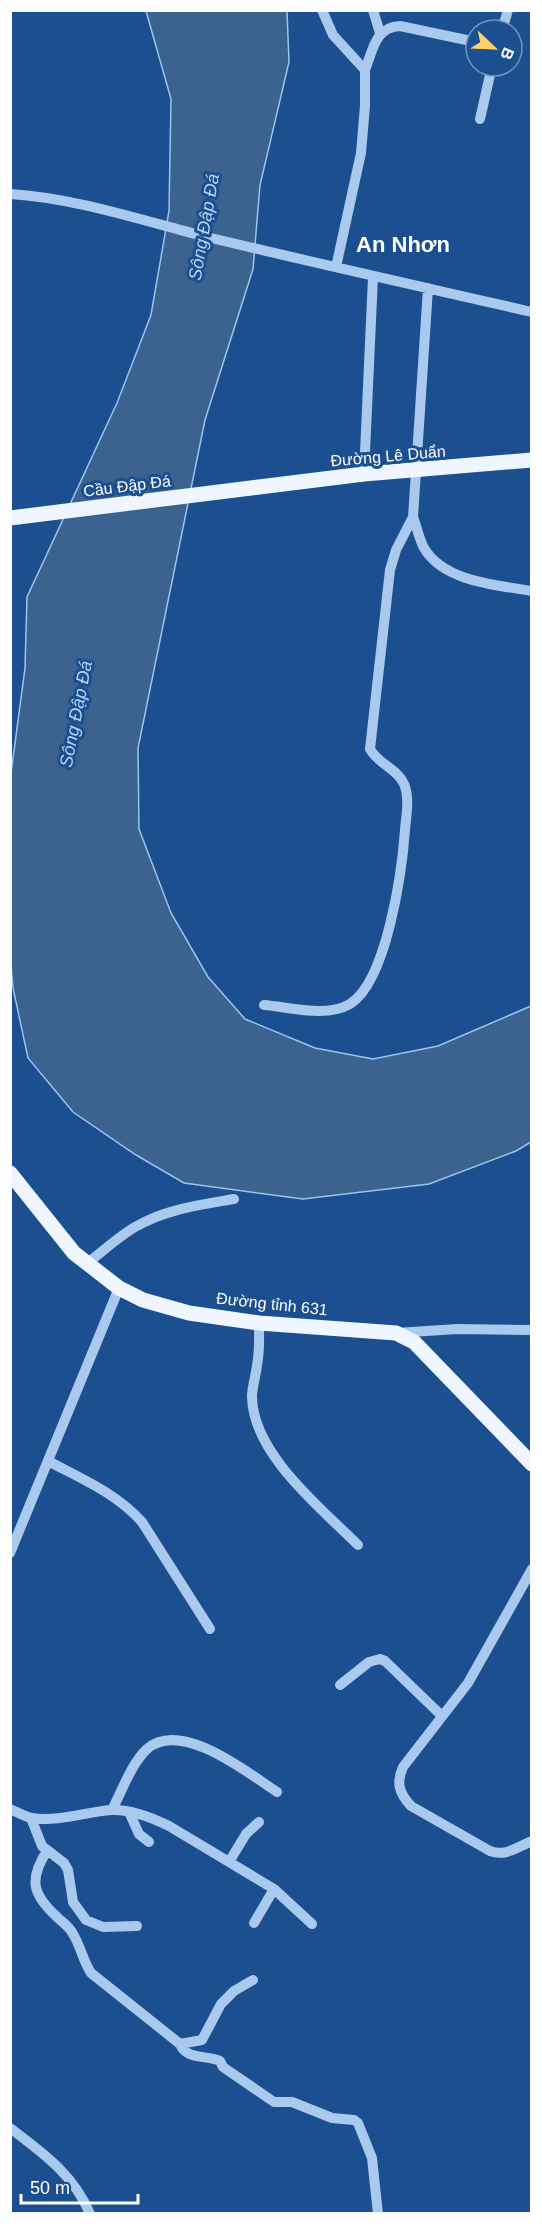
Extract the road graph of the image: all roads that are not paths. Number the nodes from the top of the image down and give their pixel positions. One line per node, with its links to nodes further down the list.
1 (322, 10): 5 (street)
2 (373, 10): 3 (street)
3 (380, 33): 4 (street); 5 (street)
4 (464, 40)
5 (365, 70): 9 (street)
6 (489, 78): 7 (street)
7 (480, 119)
8 (10, 194): 9 (street)
9 (336, 267): 10 (street)
10 (373, 277): 11 (street); 15 (street)
11 (428, 288): 12 (street); 14 (street)
12 (531, 312)
13 (531, 460): 14 (main road, Đường Lê Duẩn)
14 (417, 471): 15 (main road, Đường Lê Duẩn); 17 (street)
15 (364, 474): 16 (main road, Đường Lê Duẩn)
16 (248, 490): 18 (main road, Cầu Đập Đá)
17 (413, 517): 19 (street); 20 (street)
18 (10, 518)
19 (531, 591)
20 (264, 1005)
21 (10, 1173): 23 (main road, Đường tỉnh 631)
22 (234, 1199): 23 (street)
23 (86, 1264): 24 (main road, Đường tỉnh 631)
24 (119, 1288): 25 (main road, Đường tỉnh 631); 28 (street)
25 (259, 1323): 27 (main road, Đường tỉnh 631); 30 (street)
26 (531, 1330): 27 (street)
27 (396, 1333): 29 (main road, Đường tỉnh 631)
28 (48, 1461): 31 (street); 33 (street)
29 (531, 1464)
30 (358, 1545)
31 (10, 1553)
32 (531, 1569): 35 (street)
33 (210, 1629)
34 (340, 1685): 35 (street)
35 (442, 1716): 42 (street)
36 (277, 1792): 38 (street)
37 (10, 1809): 40 (street)
38 (112, 1810): 39 (street); 40 (street)
39 (129, 1812): 43 (street); 45 (street)
40 (31, 1818): 44 (street)
41 (259, 1822): 45 (street)
42 (531, 1841)
43 (149, 1842)
44 (47, 1851): 49 (street); 51 (street)
45 (229, 1862): 46 (street)
46 (274, 1889): 47 (street); 48 (street)
47 (254, 1923)
48 (312, 1924)
49 (137, 1926)
50 (253, 1980): 51 (street)
51 (180, 2044): 54 (street)
52 (10, 2128): 53 (street)
53 (90, 2214)
54 (378, 2214)

